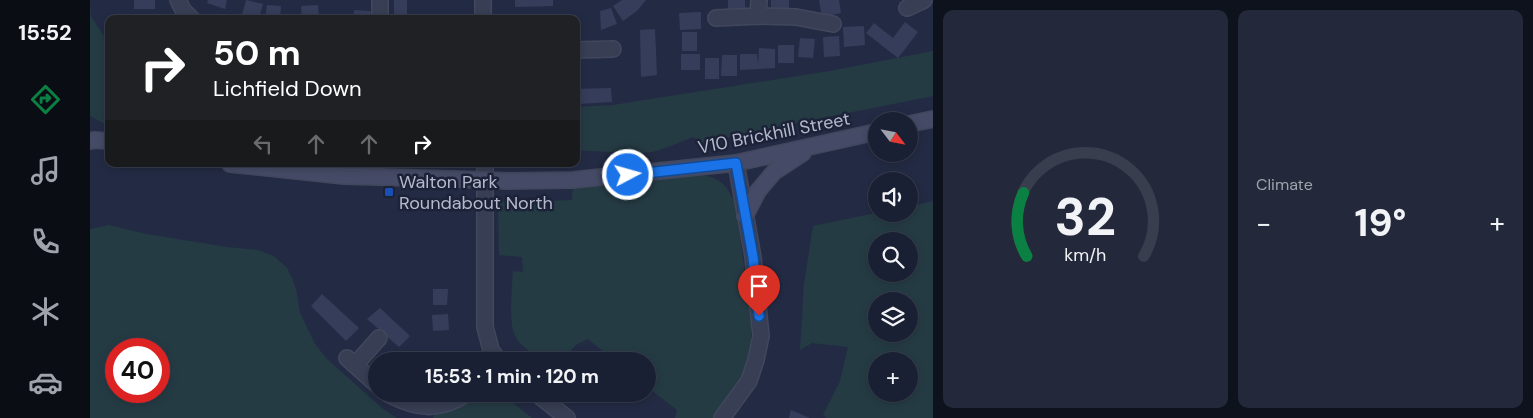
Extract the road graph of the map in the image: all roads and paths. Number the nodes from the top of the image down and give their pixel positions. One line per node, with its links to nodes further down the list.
1 (178, 0): 7 (street)
2 (380, 0): 8 (street)
3 (483, 0): 9 (street)
4 (759, 0): 10 (street)
5 (924, 0): 6 (street)
6 (907, 8)
7 (188, 15)
8 (380, 15)
9 (484, 15)
10 (758, 16): 11 (street); 12 (street)
11 (716, 18)
12 (833, 24)
13 (613, 49): 14 (street)
14 (580, 50)
15 (933, 119): 16 (street)
16 (918, 122)
17 (868, 134): 18 (street, V10 Brickhill Street)
18 (815, 145): 19 (street, V10 Brickhill Street); 22 (street)
19 (736, 163): 20 (street, V10 Brickhill Street, bridge); 22 (street)
20 (258, 167)
21 (485, 167): 24 (street)
22 (745, 216): 30 (street)
23 (380, 338): 25 (street)
24 (492, 352)
25 (368, 377)
26 (406, 402): 27 (street)
27 (453, 402)
28 (547, 402): 29 (street)
29 (567, 418)
30 (722, 418)

